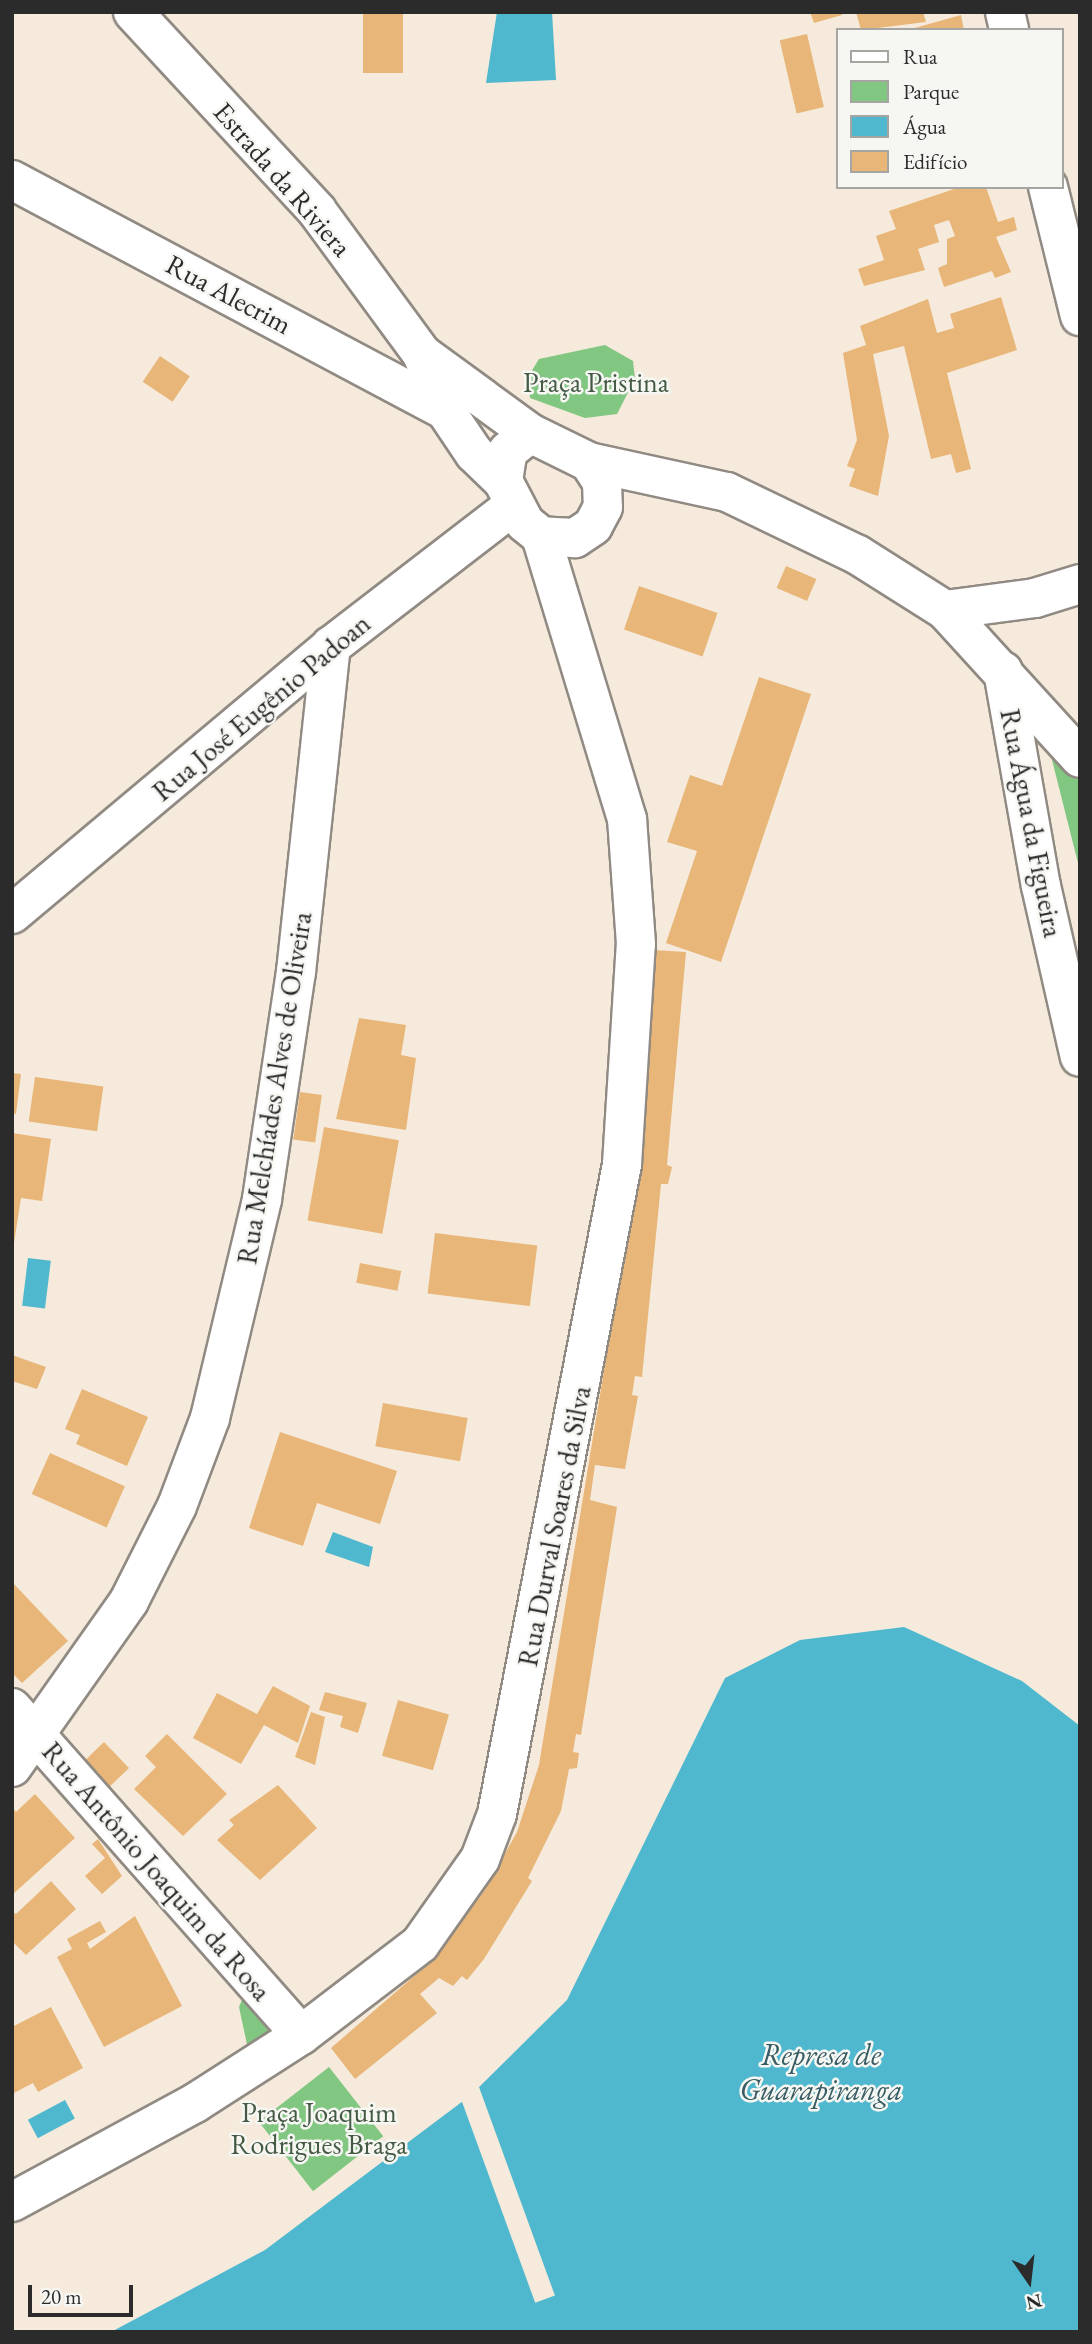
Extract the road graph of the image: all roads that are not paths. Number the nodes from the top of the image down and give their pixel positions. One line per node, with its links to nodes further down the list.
1 (133, 12): 5 (street, Estrada da Riviera)
2 (12, 180): 6 (street, Rua Alecrim)
3 (1048, 189): 4 (street)
4 (1080, 316)
5 (422, 354): 6 (street, Estrada da Riviera); 7 (street, Estrada da Riviera)
6 (445, 410): 10 (street, Estrada da Riviera)
7 (530, 433): 8 (street); 10 (street)
8 (589, 462): 9 (street); 11 (street)
9 (674, 481): 11 (street); 14 (street)
10 (508, 494): 12 (street); 15 (street, Rua José Eugênio Padoan)
11 (603, 506): 12 (street)
12 (558, 537): 23 (street, Rua Durval Soares da Silva)
13 (1080, 584): 14 (street)
14 (945, 610): 16 (street)
15 (331, 646): 18 (street, Rua José Eugênio Padoan); 21 (street, Rua Melchíades Alves de Oliveira)
16 (1003, 671): 17 (street); 19 (street, Rua Água da Figueira)
17 (1080, 758)
18 (12, 914)
19 (1080, 1056)
20 (12, 1708): 21 (street, Rua Antônio Joaquim da Rosa)
21 (38, 1737): 22 (street, Rua Melchíades Alves de Oliveira); 23 (street, Rua Antônio Joaquim da Rosa)
22 (12, 1767)
23 (301, 2035): 24 (street, Rua Durval Soares da Silva)
24 (12, 2202)

